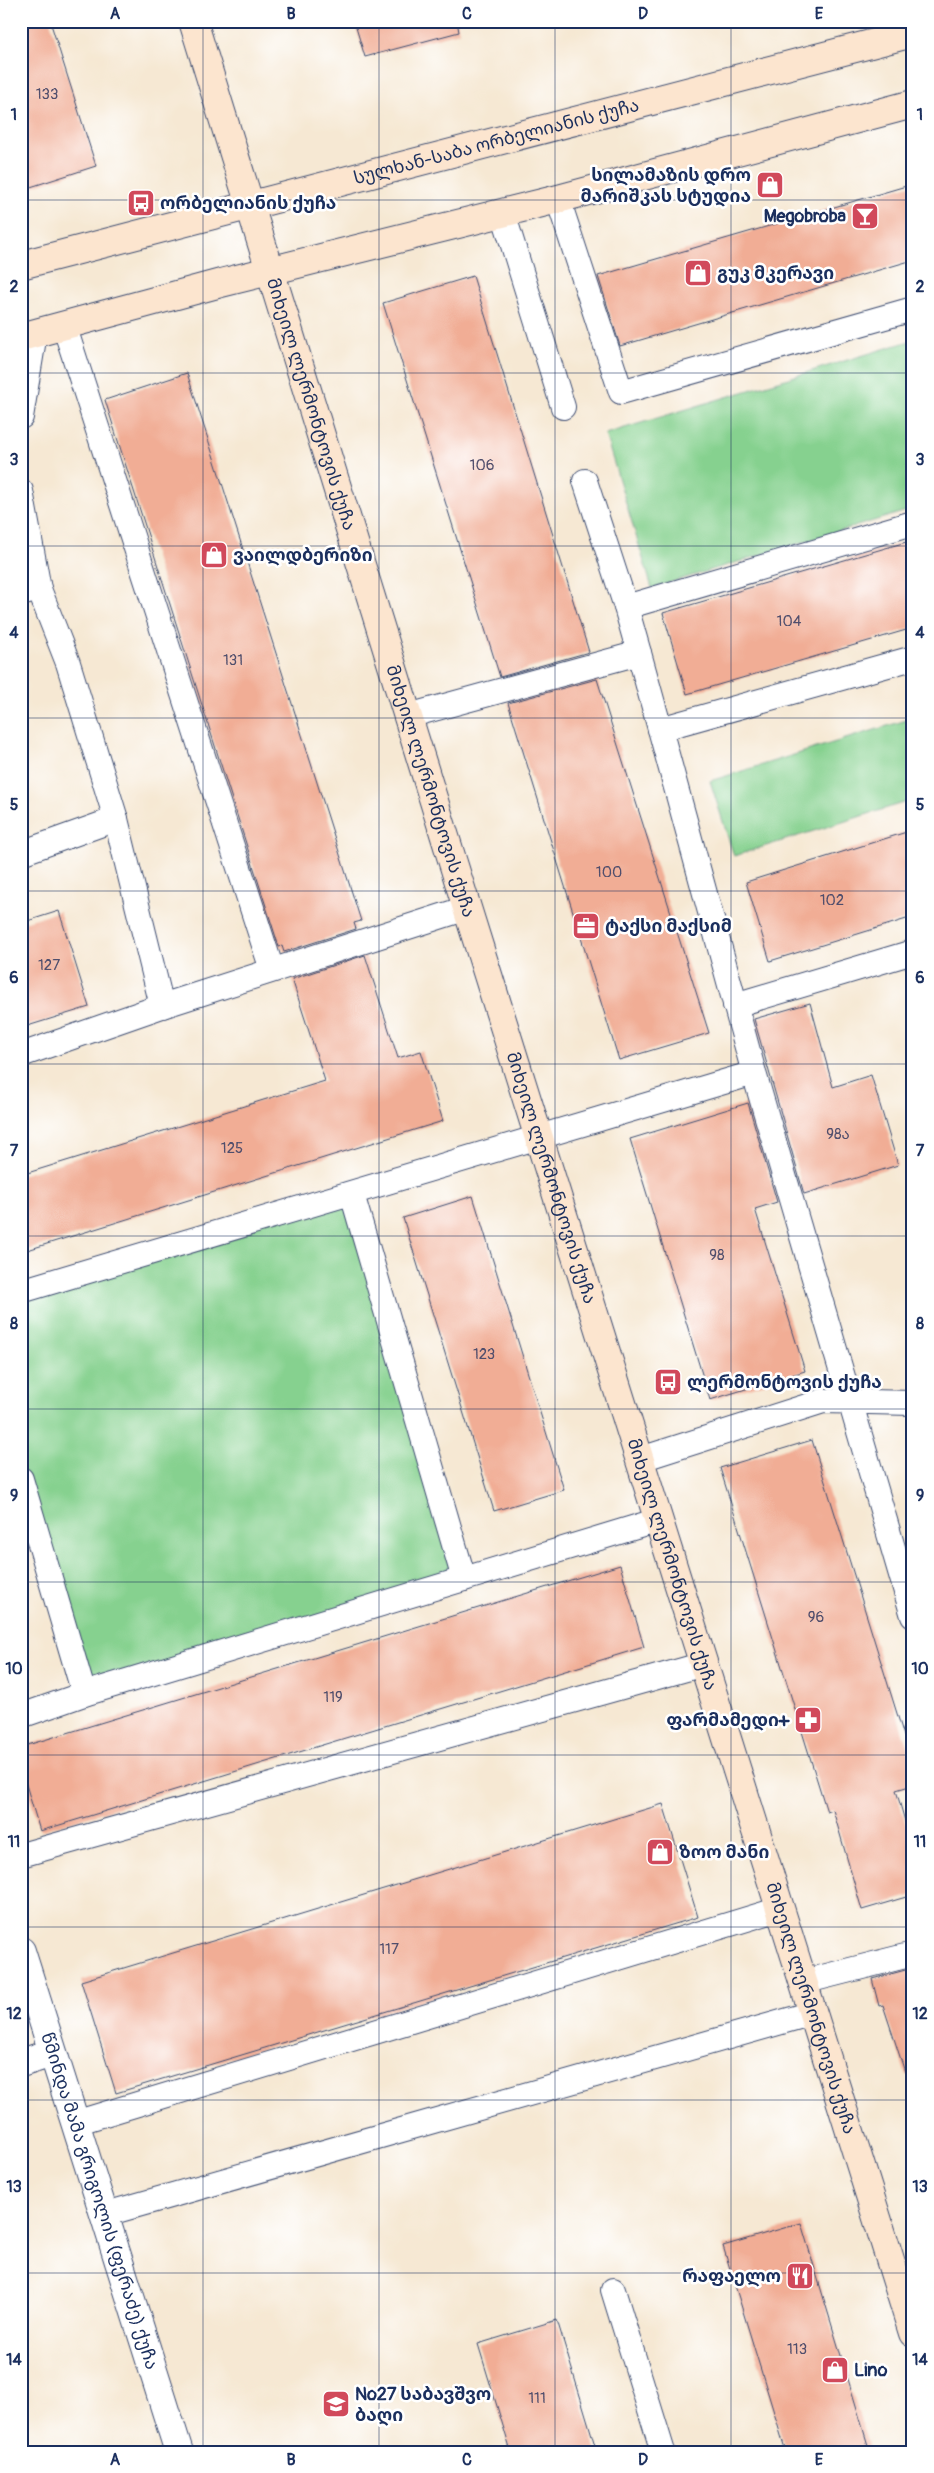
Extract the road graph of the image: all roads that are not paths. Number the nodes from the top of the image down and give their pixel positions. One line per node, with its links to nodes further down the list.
1 (194, 21): 5 (street, მიხეილ ლერმონტოვის ქუჩა)
2 (913, 33): 5 (street, სულხან-საბა ორბელიანის ქუჩა)
3 (913, 104): 4 (street)
4 (558, 199): 6 (street); 9 (lane)
5 (250, 205): 7 (street, სულხან-საბა ორბელიანის ქუჩა); 8 (street, მიხეილ ლერმონტოვის ქუჩა)
6 (503, 213): 8 (street); 12 (lane)
7 (21, 265)
8 (269, 271): 10 (street); 21 (street, მიხეილ ლერმონტოვის ქუჩა)
9 (913, 309)
10 (64, 325): 11 (street); 27 (lane)
11 (28, 335): 13 (lane)
12 (563, 407)
13 (21, 417)
14 (585, 481): 18 (lane)
15 (21, 491): 17 (lane)
16 (913, 523): 18 (lane)
17 (30, 592): 23 (lane)
18 (626, 607): 19 (lane)
19 (639, 653): 21 (lane); 22 (lane)
20 (913, 658): 22 (lane)
21 (408, 716): 25 (street, მიხეილ ლერმონტოვის ქუჩა)
22 (660, 729): 28 (lane)
23 (116, 819): 24 (lane); 29 (lane)
24 (21, 853)
25 (467, 908): 27 (lane); 32 (street, მიხეილ ლერმონტოვის ქუჩა)
26 (913, 952): 28 (lane)
27 (272, 970): 29 (lane)
28 (735, 1005): 31 (lane)
29 (162, 1006): 30 (lane)
30 (21, 1055)
31 (754, 1073): 32 (lane); 35 (lane)
32 (540, 1138): 33 (lane); 37 (street, მიხეილ ლერმონტოვის ქუჩა)
33 (352, 1194): 34 (lane); 40 (lane)
34 (21, 1292)
35 (850, 1401): 36 (lane); 37 (lane); 41 (lane)
36 (913, 1403)
37 (641, 1459): 39 (street, მიხეილ ლერმონტოვის ქუჩა)
38 (21, 1479): 43 (lane)
39 (659, 1520): 40 (lane); 42 (street, მიხეილ ლერმონტოვის ქუჩა)
40 (464, 1579): 43 (lane)
41 (913, 1616)
42 (704, 1664): 45 (lane); 46 (street, მიხეილ ლერმონტოვის ქუჩა)
43 (84, 1694): 44 (lane)
44 (21, 1716)
45 (21, 1855)
46 (780, 1909): 49 (street, მიხეილ ლერმონტოვის ქუჩა); 53 (lane)
47 (21, 1951): 51 (street, წმინდა მამა გრიგოლის (ფერაძე) ქუჩა)
48 (913, 1954): 49 (lane)
49 (803, 1982): 50 (street, მიხეილ ლერმონტოვის ქუჩა)
50 (813, 2013): 54 (lane); 56 (street, მიხეილ ლერმონტოვის ქუჩა)
51 (52, 2053): 52 (street); 53 (street, წმინდა მამა გრიგოლის (ფერაძე) ქუჩა)
52 (21, 2063)
53 (76, 2123): 54 (street, წმინდა მამა გრიგოლის (ფერაძე) ქუჩა)
54 (106, 2214): 57 (street, წმინდა მამა გრიგოლის (ფერაძე) ქუჩა)
55 (613, 2290): 58 (lane)
56 (913, 2332)
57 (179, 2452)
58 (663, 2452)

